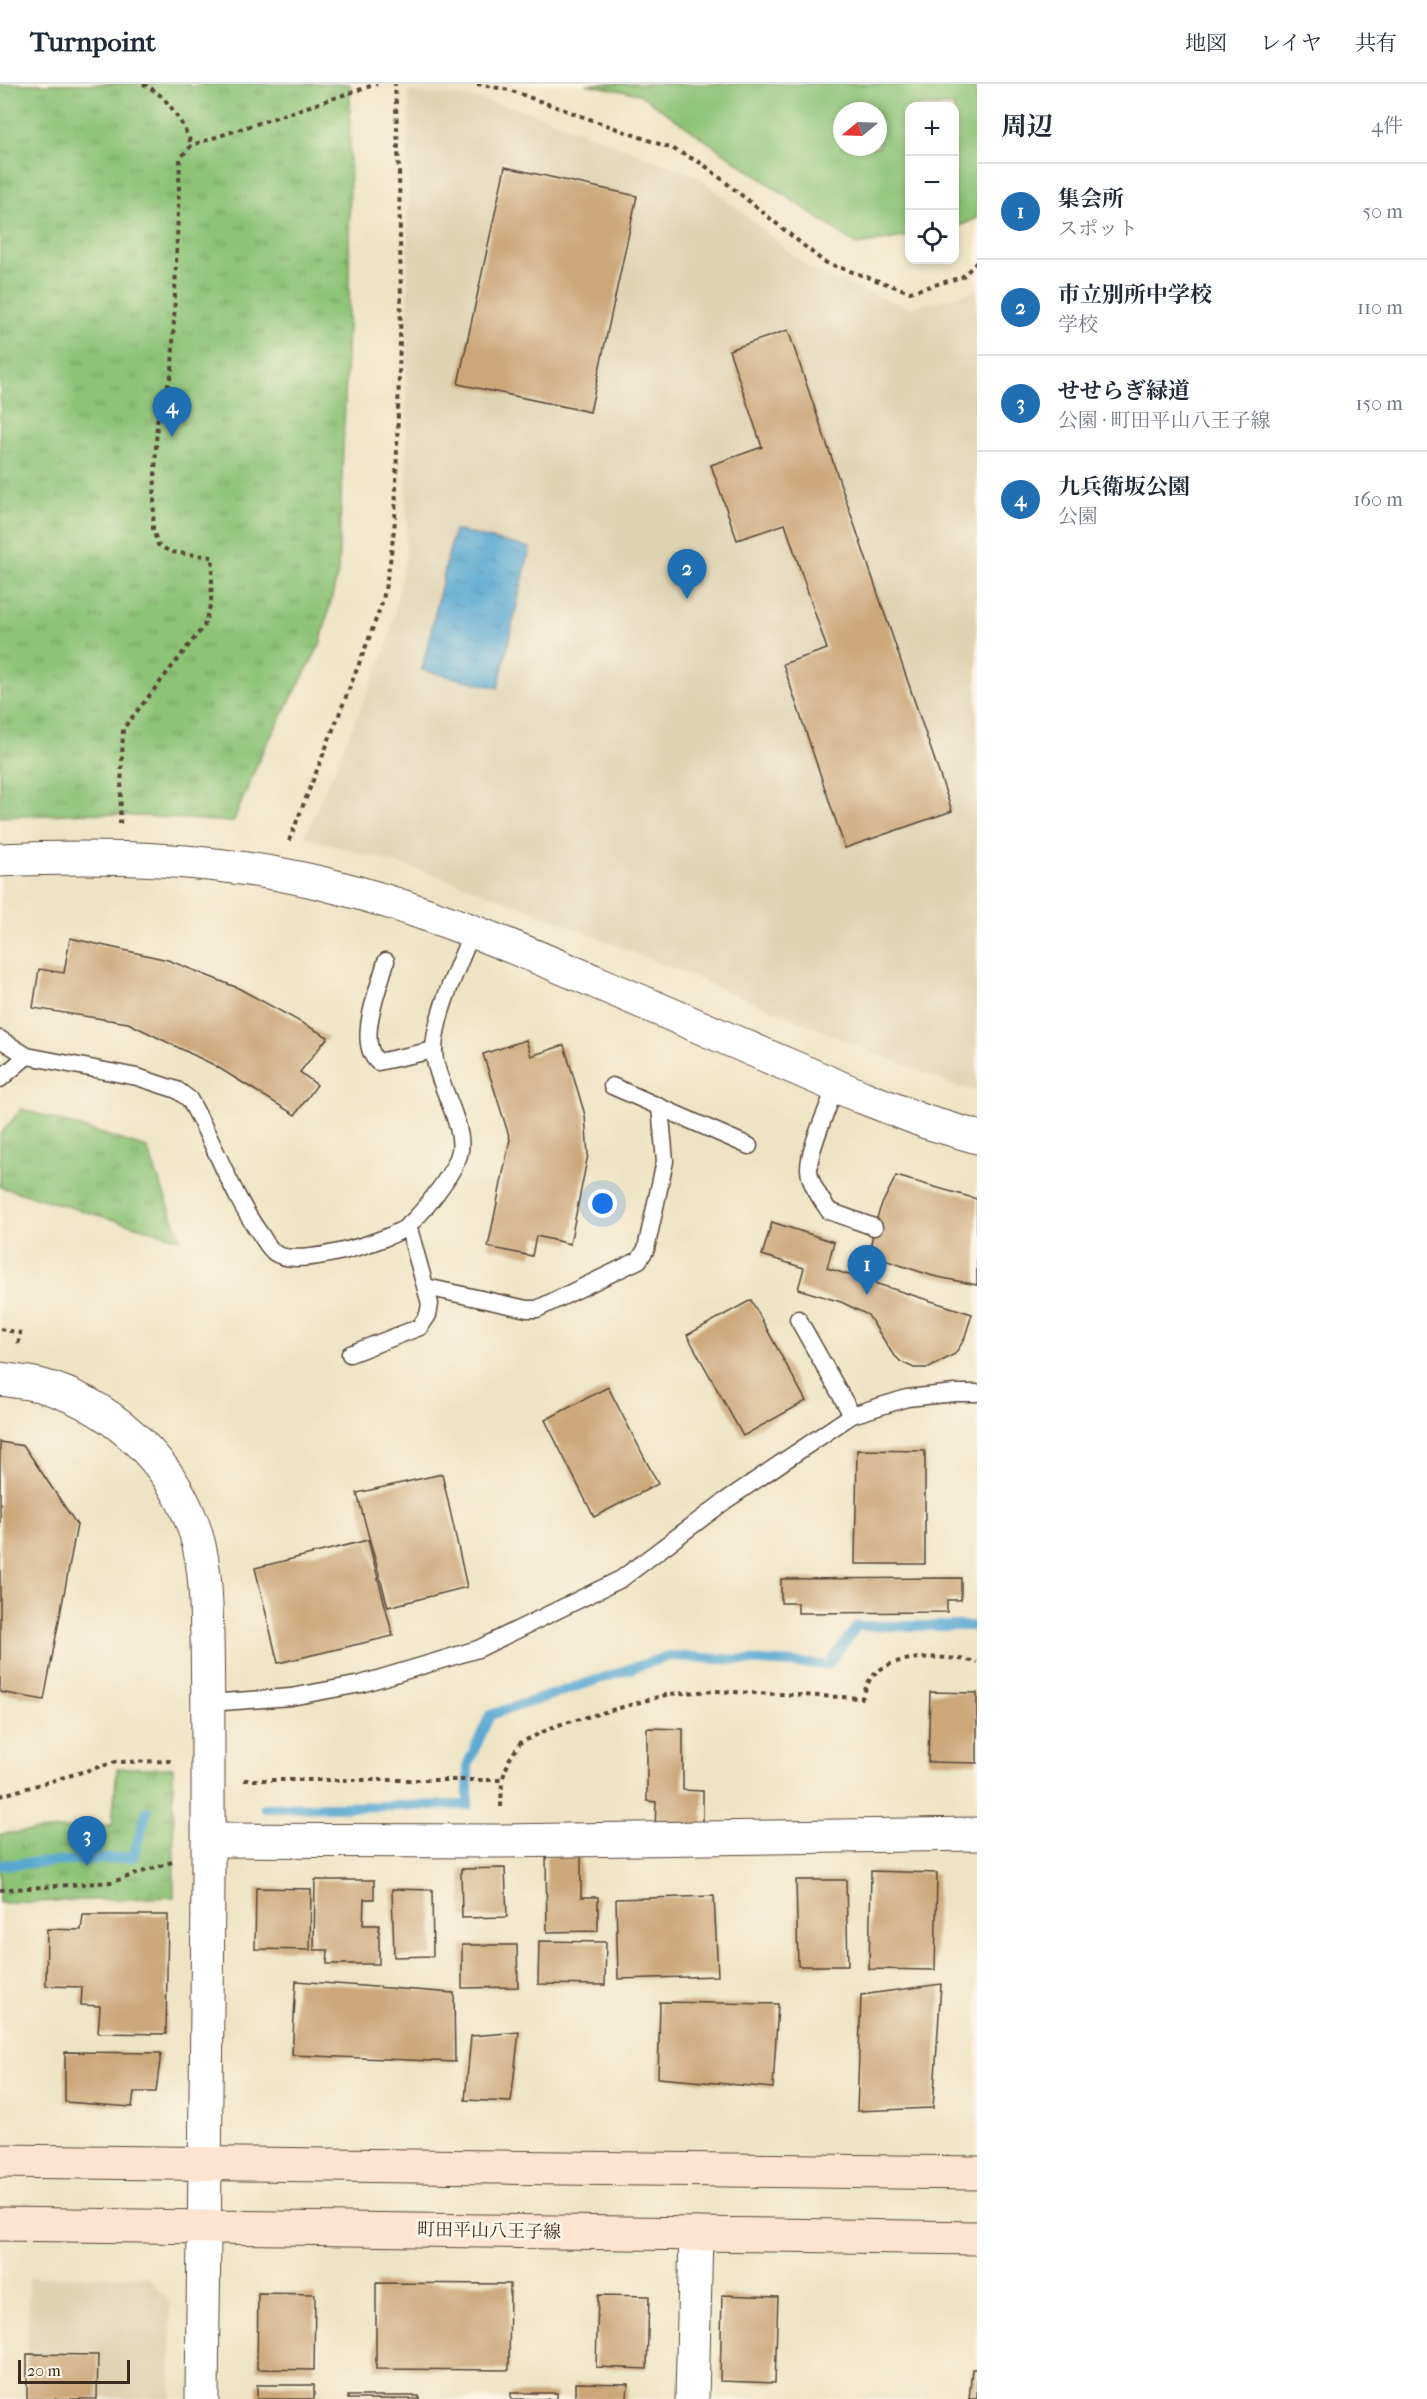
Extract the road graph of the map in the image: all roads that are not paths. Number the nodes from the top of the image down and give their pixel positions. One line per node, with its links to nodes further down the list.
1 (0, 860): 2 (street)
2 (473, 930): 5 (lane); 9 (street)
3 (387, 961): 5 (lane)
4 (0, 1039): 6 (lane)
5 (434, 1050): 13 (lane)
6 (27, 1056): 7 (lane); 13 (lane)
7 (0, 1079)
8 (612, 1086): 10 (lane)
9 (836, 1086): 11 (street); 14 (lane)
10 (660, 1107): 12 (lane); 15 (lane)
11 (977, 1137)
12 (749, 1146)
13 (408, 1226): 15 (lane)
14 (874, 1227)
15 (426, 1287): 17 (lane)
16 (798, 1319): 20 (lane)
17 (350, 1354)
18 (9, 1365): 21 (street)
19 (977, 1393): 20 (lane)
20 (852, 1416): 21 (lane)
21 (209, 1703): 23 (street)
22 (977, 1834): 23 (street)
23 (209, 1840): 25 (street)
24 (0, 2161): 25 (main road)
25 (204, 2163): 26 (main road); 28 (street)
26 (977, 2173)
27 (0, 2224): 28 (main road, 町田平山八王子線)
28 (204, 2227): 29 (main road, 町田平山八王子線); 31 (street)
29 (696, 2234): 30 (main road, 町田平山八王子線); 32 (street)
30 (977, 2238)
31 (202, 2399)
32 (692, 2399)

